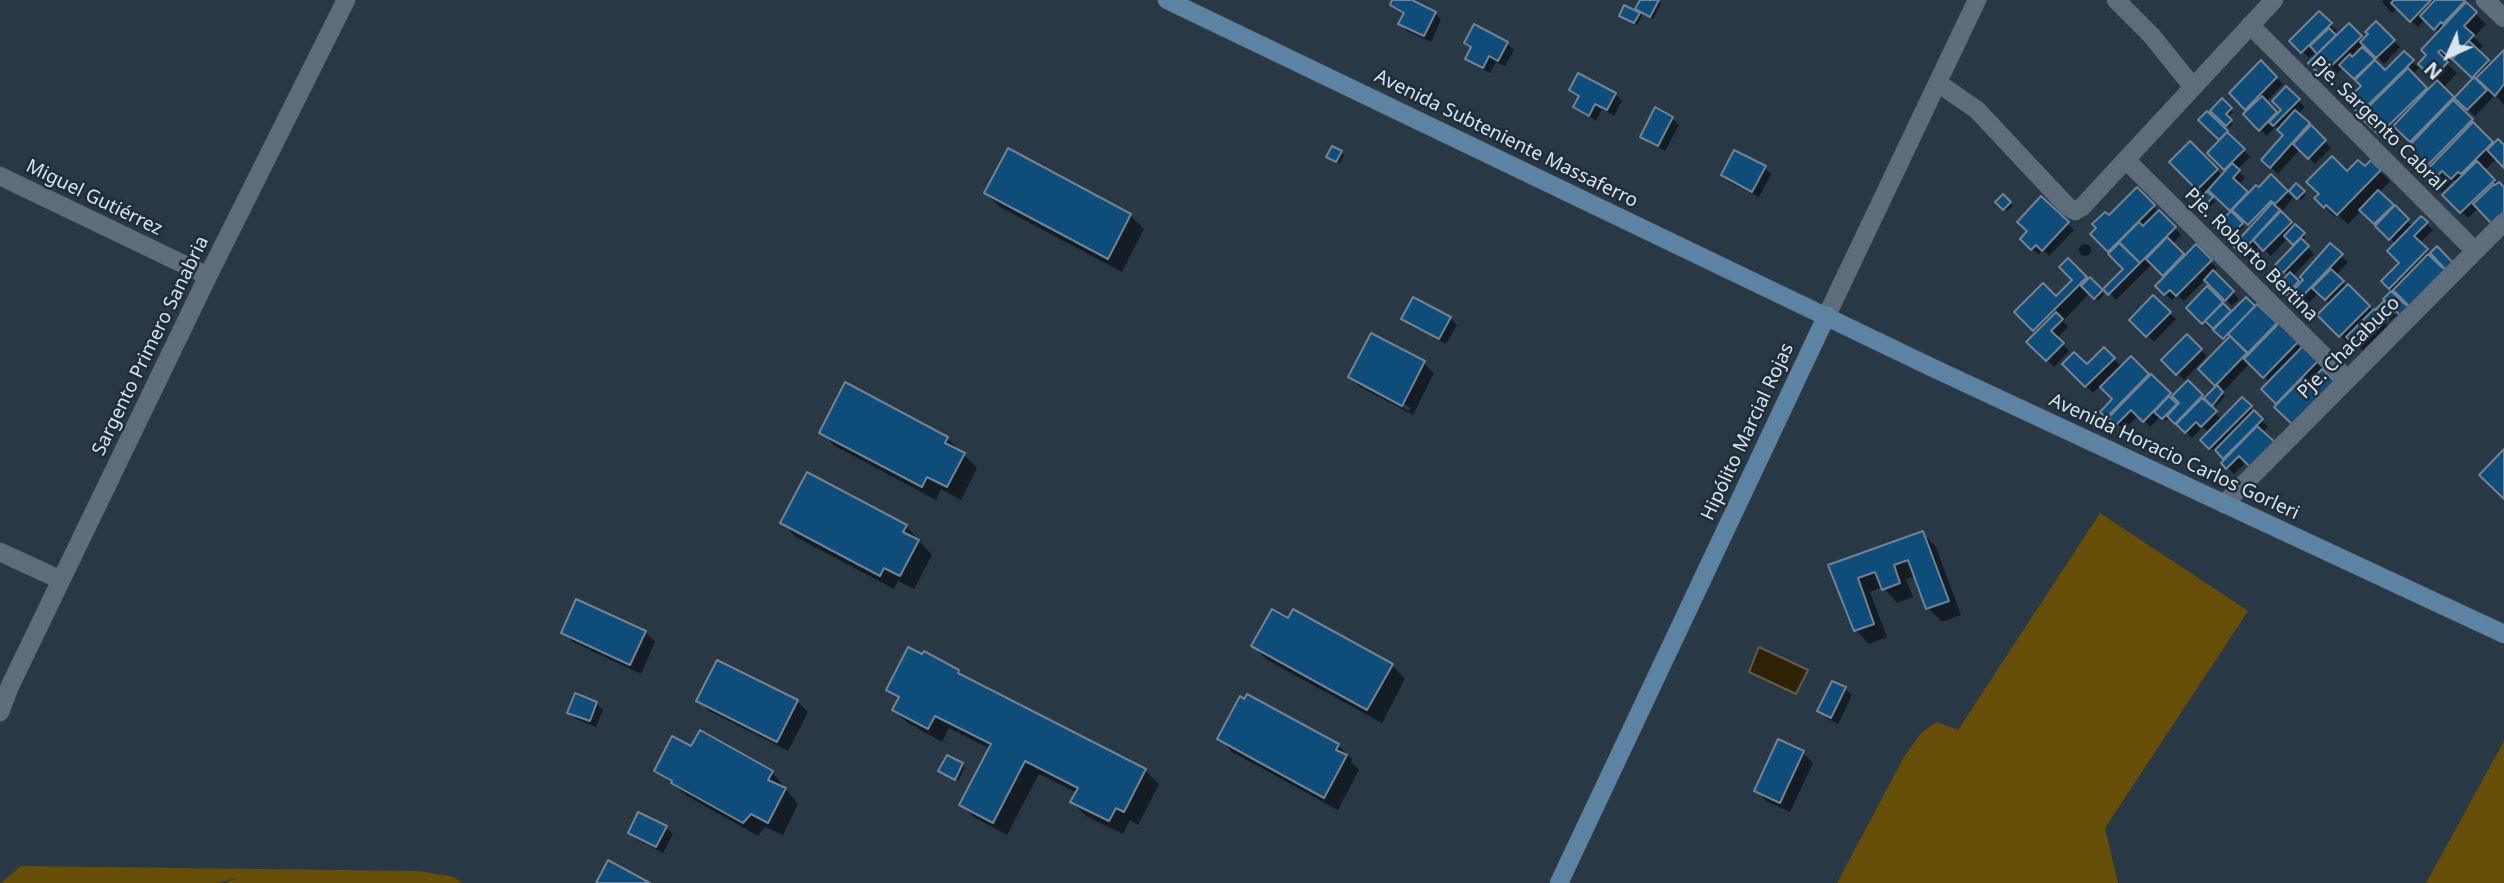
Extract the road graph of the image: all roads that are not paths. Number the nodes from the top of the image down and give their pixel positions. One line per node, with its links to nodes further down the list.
1 (346, 0): 15 (street, Sargento Primero Sanabria)
2 (1167, 0): 16 (main road, Avenida Subteniente Massaferro)
3 (1978, 0): 9 (street, Hipólito Marcial Rojas)
4 (2116, 0): 10 (street)
5 (2274, 0): 8 (street)
6 (2485, 0): 7 (street)
7 (2504, 18)
8 (2250, 25): 10 (street); 14 (street, Pje. Sargento Cabral)
9 (1938, 83): 11 (street); 16 (street, Hipólito Marcial Rojas)
10 (2193, 87): 11 (street)
11 (2126, 160): 17 (street, Pje. Roberto Bertina)
12 (0, 176): 15 (street, Miguel Gutiérrez)
13 (2504, 222): 14 (street, Pje. Chacabuco)
14 (2475, 251): 17 (street, Pje. Chacabuco)
15 (208, 276): 20 (street, Sargento Primero Sanabria)
16 (1827, 315): 18 (main road, Avenida Horacio Carlos Gorleri); 23 (main road, Hipólito Marcial Rojas)
17 (2347, 379): 18 (street, Pje. Chacabuco)
18 (2224, 504): 21 (main road, Avenida Horacio Carlos Gorleri)
19 (0, 552): 20 (street)
20 (61, 580): 22 (street, Sargento Primero Sanabria)
21 (2504, 634)
22 (0, 712)
23 (1559, 883)

